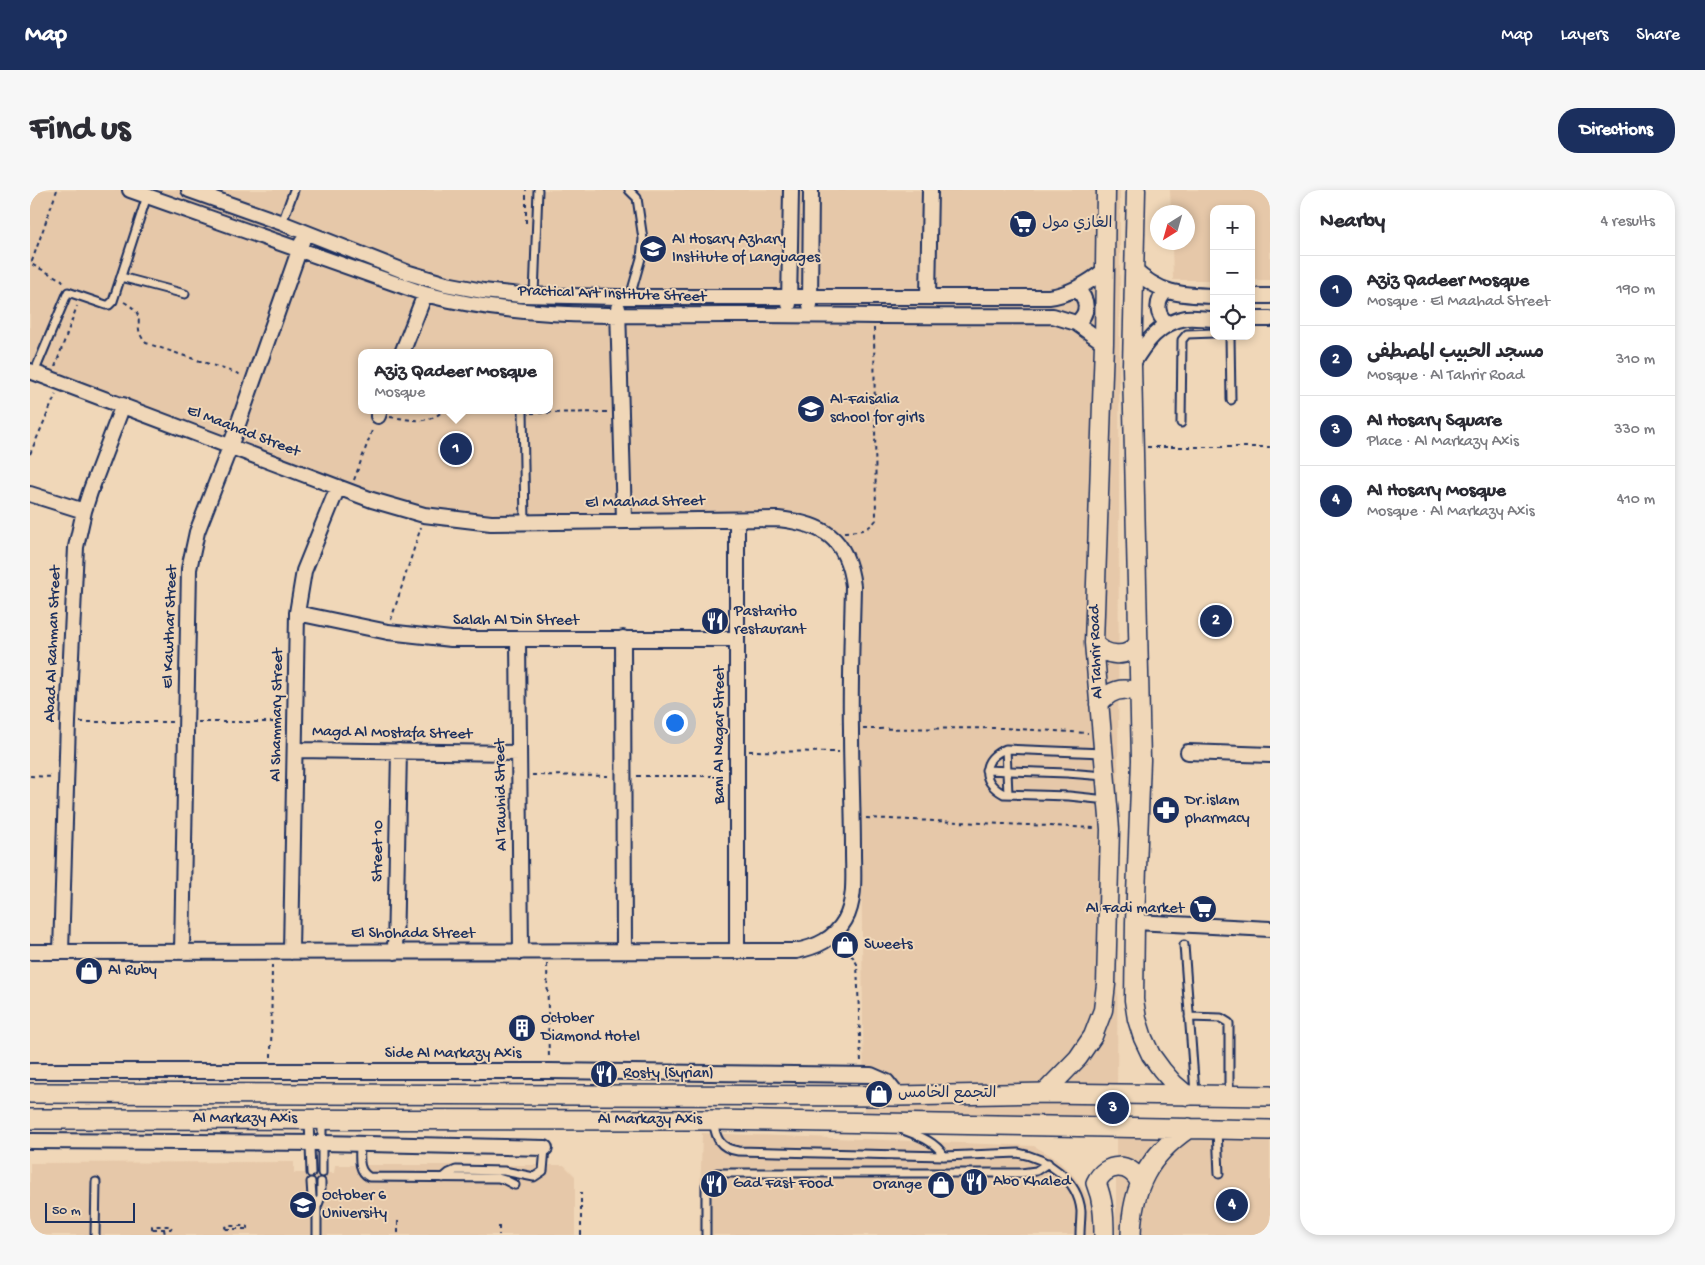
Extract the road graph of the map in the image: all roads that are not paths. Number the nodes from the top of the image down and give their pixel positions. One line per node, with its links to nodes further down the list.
1 (130, 190): 11 (street, Practical Art Institute Street)
2 (189, 190): 12 (street, Practical Art Institute Street)
3 (294, 190): 12 (lane)
4 (538, 190): 22 (lane)
5 (629, 190): 27 (lane)
6 (791, 190): 28 (street)
7 (811, 190): 29 (street)
8 (930, 190): 23 (street)
9 (1106, 190): 15 (street, Al Tahrir Road)
10 (1136, 190): 16 (street)
11 (147, 196): 14 (street, Practical Art Institute Street); 17 (lane)
12 (282, 223): 13 (street, Practical Art Institute Street)
13 (305, 232): 14 (street, El Kawthar Street); 22 (street, Practical Art Institute Street)
14 (299, 249): 21 (street, Practical Art Institute Street); 50 (street, El Kawthar Street)
15 (1106, 269): 18 (street, Practical Art Institute Street); 42 (street, Al Tahrir Road)
16 (1133, 269): 19 (street); 44 (street)
17 (121, 277): 20 (lane); 45 (lane)
18 (1076, 289): 23 (street, Practical Art Institute Street); 37 (street)
19 (1166, 291): 24 (street); 38 (street)
20 (185, 294)
21 (425, 294): 30 (street, Practical Art Institute Street); 43 (street)
22 (534, 296): 27 (street, Practical Art Institute Street)
23 (928, 296): 29 (street, Practical Art Institute Street)
24 (1210, 296)
25 (1255, 296): 26 (street)
26 (1270, 296)
27 (624, 297): 28 (street, Practical Art Institute Street); 30 (street)
28 (789, 297): 29 (street, Practical Art Institute Street); 31 (street)
29 (810, 297): 32 (street)
30 (618, 315): 31 (street, Practical Art Institute Street); 54 (street)
31 (789, 315): 32 (street, Practical Art Institute Street)
32 (810, 315): 37 (street, Practical Art Institute Street)
33 (1186, 318): 34 (street); 38 (street); 40 (lane)
34 (1210, 319)
35 (1255, 319): 36 (street)
36 (1270, 319)
37 (1076, 323): 42 (street, Practical Art Institute Street)
38 (1168, 324): 44 (street)
39 (1210, 333): 40 (lane)
40 (1187, 334): 49 (lane)
41 (1230, 340): 46 (lane)
42 (1104, 343): 61 (street, Al Tahrir Road)
43 (404, 349)
44 (1132, 366): 62 (street)
45 (32, 372): 47 (street, El Maahad Street)
46 (1231, 400)
47 (123, 405): 50 (street, El Maahad Street); 53 (street, Abad Al Rahman Street)
48 (523, 414): 56 (lane)
49 (1181, 423)
50 (230, 446): 51 (street, El Maahad Street); 85 (street, El Kawthar Street)
51 (344, 489): 56 (street, El Maahad Street); 57 (street, Al Shammary Street)
52 (30, 494): 53 (street)
53 (84, 511): 84 (street, Abad Al Rahman Street)
54 (624, 520): 55 (street, El Maahad Street); 56 (street, El Maahad Street)
55 (737, 520): 60 (street, Bani Al Nagar Street); 82 (street, El Maahad Street)
56 (525, 523)
57 (297, 613): 59 (street, Salah Al Din Street); 66 (street, Al Shammary Street)
58 (623, 638): 59 (street, Salah Al Din Street); 60 (street, Salah Al Din Street); 80 (street)
59 (518, 639): 69 (street, Al Tawhid Street)
60 (737, 639): 81 (street, Bani Al Nagar Street)
61 (1094, 643): 62 (street); 64 (street, Al Tahrir Road)
62 (1138, 643): 63 (street)
63 (1139, 693): 64 (street); 77 (street)
64 (1099, 704): 70 (street, Al Tahrir Road)
65 (1006, 749): 70 (lane); 72 (lane); 73 (lane)
66 (295, 750): 67 (street, Magd Al Mostafa Street); 86 (street, Al Shammary Street)
67 (398, 751): 69 (street, Magd Al Mostafa Street); 87 (street, Street 10)
68 (1188, 752): 71 (street)
69 (519, 753): 88 (street, Al Tawhid Street)
70 (1104, 754): 74 (street, Al Tahrir Road)
71 (1270, 755)
72 (986, 770): 73 (lane); 75 (lane)
73 (1007, 771): 74 (lane); 75 (lane)
74 (1106, 776): 76 (street, Al Tahrir Road)
75 (1008, 794): 76 (lane)
76 (1108, 800): 92 (street, Al Tahrir Road)
77 (1135, 922): 78 (street); 94 (street)
78 (1270, 929)
79 (1184, 946): 89 (lane)
80 (624, 951): 81 (street, El Shohada Street); 88 (street, El Shohada Street)
81 (737, 951): 82 (street, El Shohada Street)
82 (796, 951)
83 (30, 952): 84 (street, El Shohada Street)
84 (61, 952): 85 (street, El Shohada Street)
85 (182, 952): 86 (street, El Shohada Street)
86 (291, 952): 87 (street, El Shohada Street)
87 (395, 952): 88 (street, El Shohada Street)
88 (521, 952)
89 (1189, 1017): 94 (lane); 95 (lane)
90 (30, 1071): 93 (street, Side Al Markazy Axis)
91 (30, 1093): 93 (main road, Al Markazy Axis)
92 (1044, 1093): 93 (main road, Al Markazy Axis); 94 (main road, Al Markazy Axis)
93 (898, 1096)
94 (1192, 1096): 95 (main road, Al Markazy Axis)
95 (1228, 1096): 96 (main road, Al Markazy Axis)
96 (1270, 1096)
97 (30, 1119): 98 (main road, Al Markazy Axis)
98 (316, 1119): 99 (main road, Al Markazy Axis); 105 (lane); 105 (lane)
99 (713, 1120): 100 (main road, Al Markazy Axis); 108 (lane)
100 (884, 1123): 101 (main road, Al Markazy Axis); 108 (lane)
101 (1189, 1128): 102 (main road, Al Markazy Axis); 117 (main road)
102 (1217, 1128): 103 (main road, Al Markazy Axis); 112 (lane)
103 (1270, 1130)
104 (30, 1141): 105 (street)
105 (316, 1143): 106 (street); 110 (lane); 111 (lane)
106 (360, 1144): 107 (street); 113 (lane)
107 (545, 1148): 113 (lane)
108 (944, 1156): 109 (lane)
109 (1048, 1163): 122 (lane); 123 (lane)
110 (311, 1173)
111 (322, 1173)
112 (1219, 1174)
113 (444, 1178): 118 (lane)
114 (96, 1182): 120 (lane)
115 (311, 1182): 119 (lane)
116 (321, 1182): 119 (lane)
117 (1140, 1182): 124 (main road); 125 (main road)
118 (515, 1185)
119 (317, 1209): 121 (lane)
120 (95, 1235)
121 (317, 1235)
122 (706, 1235)
123 (1080, 1235)
124 (1104, 1235)
125 (1131, 1235)

